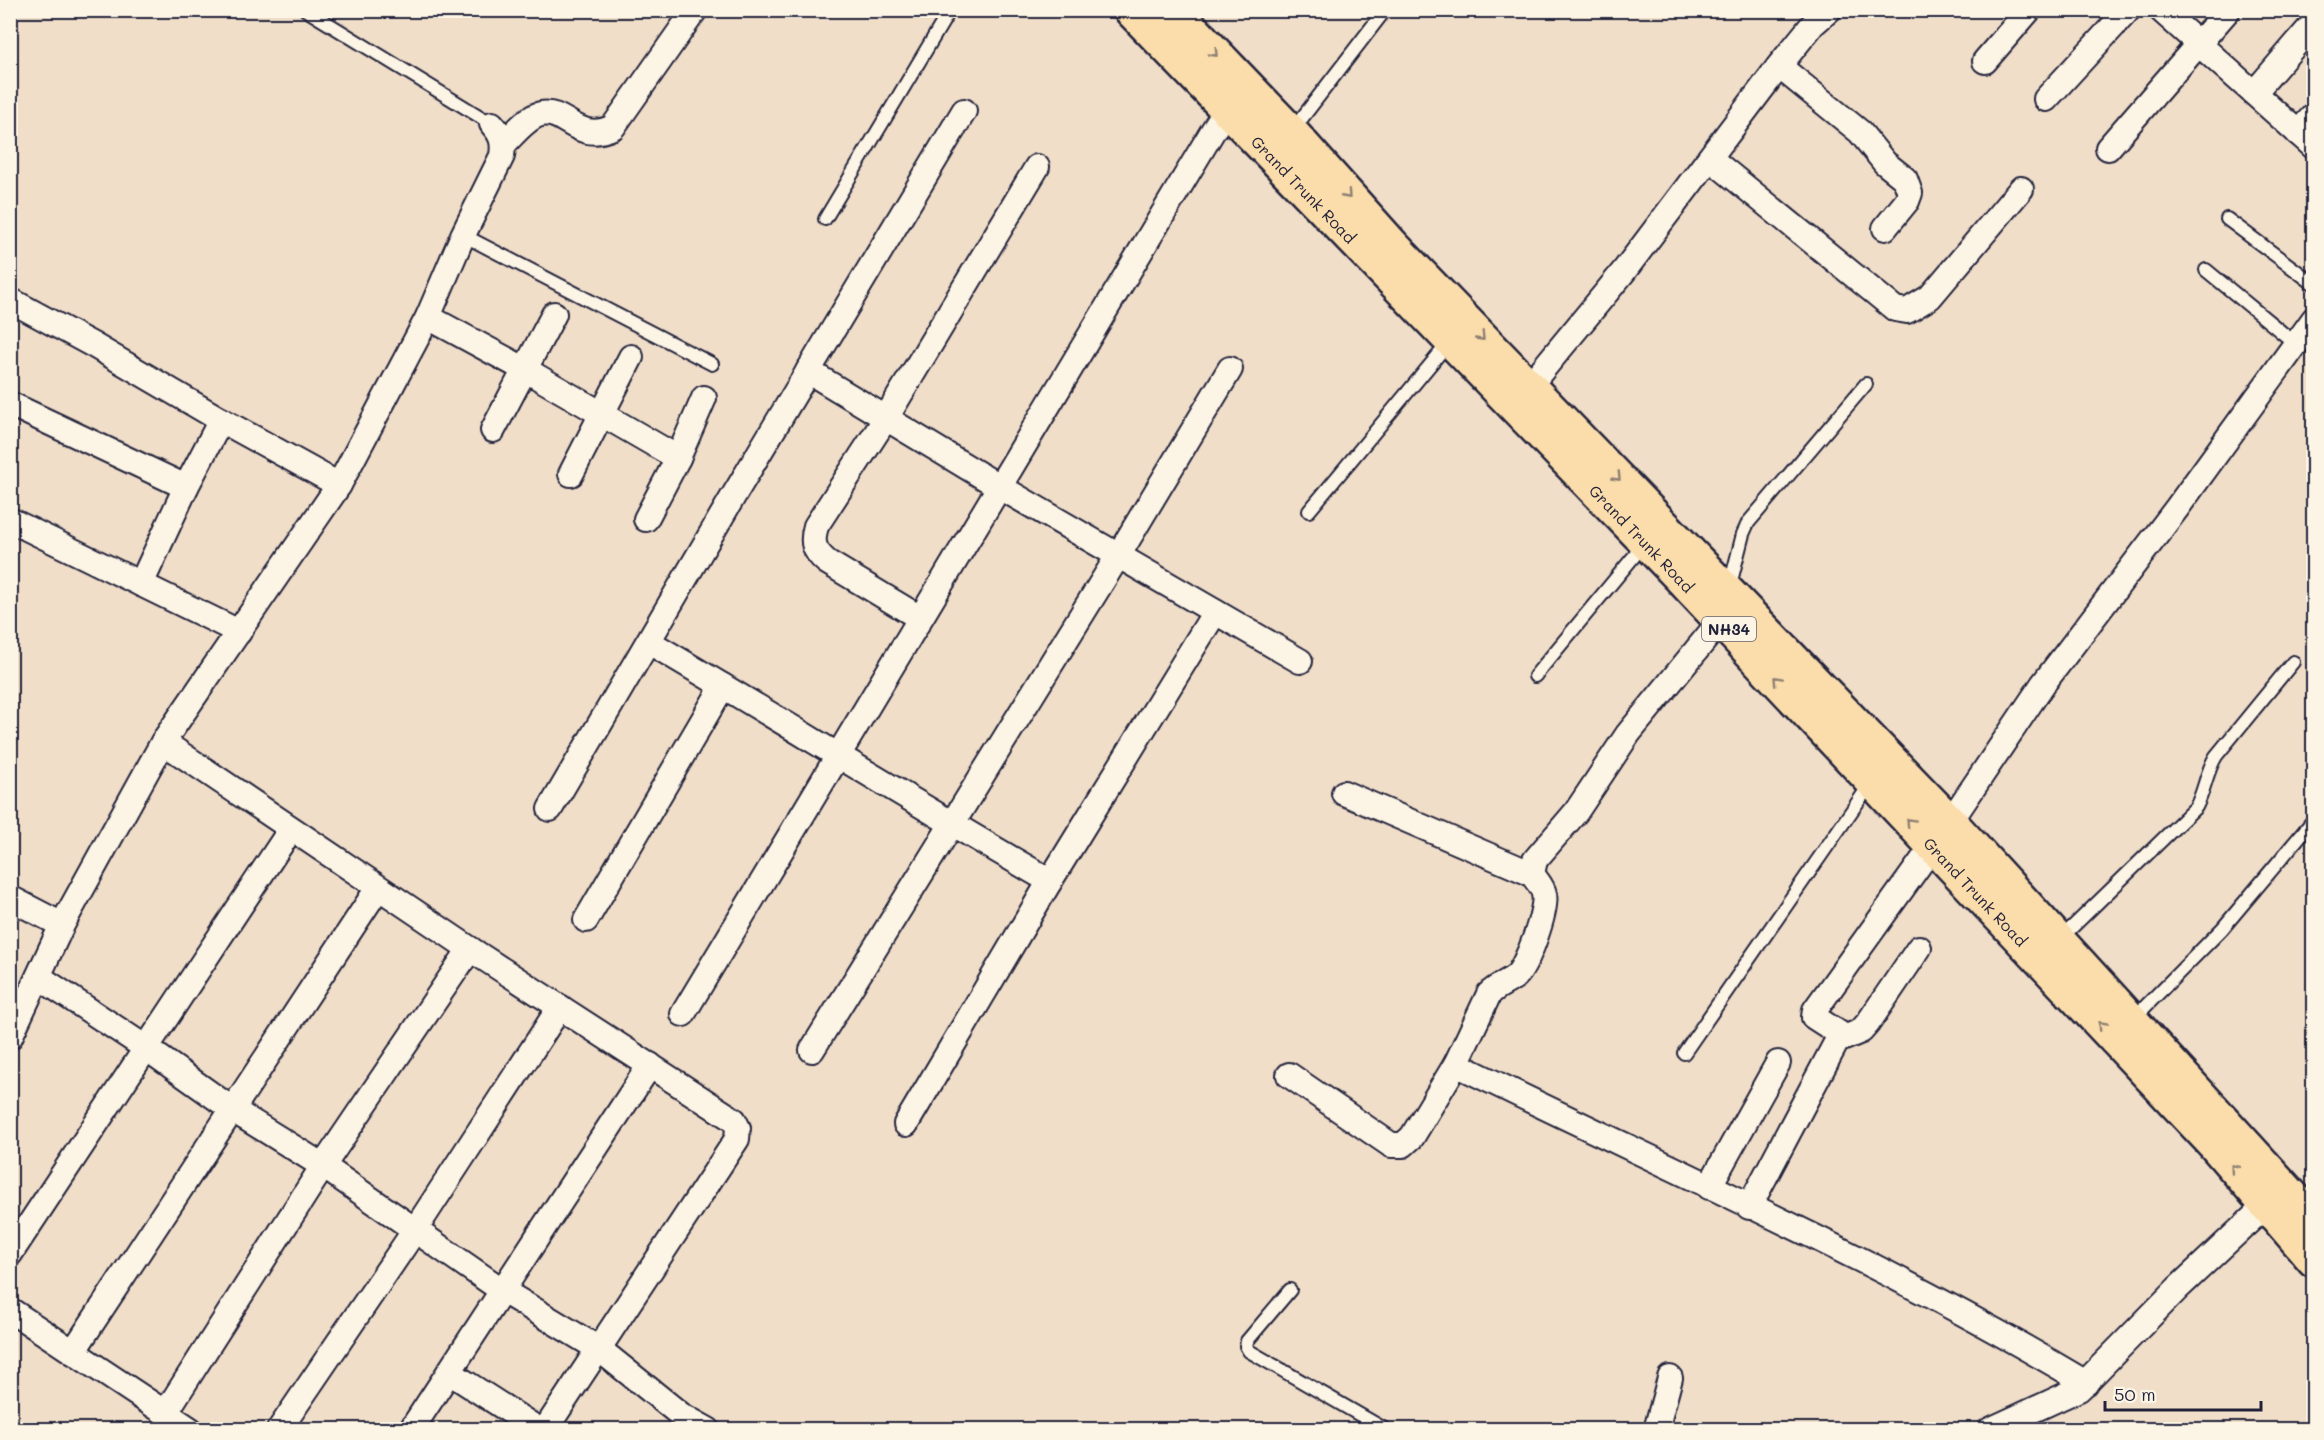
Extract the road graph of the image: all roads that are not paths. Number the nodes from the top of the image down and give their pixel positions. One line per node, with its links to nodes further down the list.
1 (306, 10): 22 (lane)
2 (695, 10): 22 (street)
3 (950, 10): 28 (lane)
4 (1131, 10): 18 (highway, Grand Trunk Road / NH34)
5 (1174, 10): 21 (highway, Grand Trunk Road / NH34, one-way to 21)
6 (1385, 10): 21 (lane)
7 (1829, 10): 15 (street)
8 (2029, 10): 14 (street)
9 (2128, 10): 17 (street)
10 (2161, 10): 13 (street)
11 (2228, 10): 13 (street)
12 (2313, 23): 16 (street)
13 (2199, 45): 16 (street); 24 (street)
14 (1984, 61)
15 (1779, 66): 25 (street); 30 (street)
16 (2254, 93): 23 (street)
17 (2046, 99)
18 (1226, 109): 38 (highway, Grand Trunk Road / NH34); 57 (street)
19 (964, 111): 44 (street)
20 (2313, 115): 23 (street)
21 (1291, 132): 46 (highway, Grand Trunk Road / NH34, one-way to 46)
22 (498, 134): 31 (street)
23 (2306, 140)
24 (2108, 148)
25 (1711, 159): 27 (street); 46 (street)
26 (1037, 167): 50 (street)
27 (2021, 189)
28 (825, 219)
29 (2226, 219): 33 (lane)
30 (1885, 228)
31 (463, 235): 36 (street); 41 (lane)
32 (2206, 270): 39 (lane)
33 (2313, 284)
34 (10, 300): 51 (street)
35 (554, 314): 42 (street)
36 (428, 316): 42 (street); 55 (street)
37 (2313, 319): 39 (street)
38 (1450, 340): 58 (lane); 61 (highway, Grand Trunk Road / NH34)
39 (2296, 344): 81 (street)
40 (631, 357): 49 (street)
41 (712, 364)
42 (524, 369): 49 (street); 52 (street)
43 (1230, 369): 62 (street)
44 (808, 371): 50 (street); 68 (street)
45 (1866, 384): 64 (lane)
46 (1528, 386): 64 (highway, Grand Trunk Road / NH34, one-way to 64)
47 (705, 398): 53 (street)
48 (10, 404): 56 (street)
49 (601, 414): 53 (street); 54 (street)
50 (886, 418): 57 (street); 66 (street)
51 (221, 420): 55 (street); 56 (street)
52 (493, 430)
53 (678, 458): 59 (street)
54 (572, 474)
55 (339, 485): 67 (street)
56 (186, 487): 63 (street)
57 (1000, 487): 62 (street); 66 (street)
58 (1309, 511)
59 (646, 519)
60 (10, 520): 63 (street)
61 (1646, 542): 64 (highway, Grand Trunk Road / NH34); 71 (lane)
62 (1118, 556): 65 (street); 79 (street)
63 (141, 584): 67 (street)
64 (1724, 607): 75 (highway, Grand Trunk Road / NH34, one-way to 64); 81 (highway, Grand Trunk Road / NH34); 82 (street)
65 (1215, 612): 69 (street); 83 (street)
66 (920, 618): 74 (street)
67 (239, 632): 73 (street)
68 (648, 642): 72 (street); 77 (street)
69 (1300, 661)
70 (2294, 662): 88 (lane)
71 (1535, 676)
72 (723, 686): 74 (street); 86 (street)
73 (163, 742): 80 (street); 87 (street)
74 (838, 754): 79 (street); 93 (street)
75 (1872, 782): 81 (highway, Grand Trunk Road / NH34, one-way to 75); 99 (lane)
76 (1344, 793): 82 (street)
77 (550, 809)
78 (2311, 823): 94 (lane)
79 (950, 824): 83 (street); 98 (street)
80 (291, 829): 84 (street); 97 (street)
81 (1941, 833): 88 (highway, Grand Trunk Road / NH34); 96 (street); 108 (highway, Grand Trunk Road / NH34, one-way to 81)
82 (1533, 874): 101 (street)
83 (1050, 881): 105 (street)
84 (378, 888): 90 (street); 104 (street)
85 (10, 898): 87 (street)
86 (586, 920)
87 (63, 925): 91 (street)
88 (2059, 941): 94 (highway, Grand Trunk Road / NH34)
89 (1919, 948): 96 (street)
90 (470, 949): 92 (street); 106 (street)
91 (39, 977): 95 (street); 97 (street)
92 (560, 1007): 102 (street); 111 (street)
93 (683, 1014)
94 (2131, 1021): 108 (highway, Grand Trunk Road / NH34)
95 (10, 1036)
96 (1845, 1037): 109 (street)
97 (146, 1048): 104 (street); 112 (street)
98 (812, 1050)
99 (1684, 1053)
100 (1778, 1063): 107 (street)
101 (1456, 1064): 103 (street); 107 (street)
102 (650, 1065): 115 (street); 117 (street)
103 (1289, 1075)
104 (233, 1110): 106 (street); 118 (street)
105 (906, 1124)
106 (323, 1166): 111 (street); 122 (street)
107 (1709, 1187): 109 (street)
108 (2275, 1197): 110 (highway, Grand Trunk Road / NH34); 113 (highway, Grand Trunk Road / NH34); 121 (street)
109 (1749, 1207): 121 (street)
110 (2313, 1221)
111 (415, 1230): 115 (street); 125 (street)
112 (10, 1254)
113 (2313, 1260)
114 (1290, 1290): 130 (lane)
115 (503, 1291): 117 (street); 119 (street)
116 (10, 1310): 118 (street)
117 (599, 1349): 123 (street); 128 (street)
118 (74, 1352): 122 (street)
119 (449, 1372): 126 (street); 127 (street)
120 (1670, 1378): 131 (street)
121 (2086, 1383): 132 (street)
122 (166, 1412): 124 (street)
123 (676, 1422): 129 (street)
124 (191, 1430)
125 (279, 1430)
126 (411, 1430)
127 (539, 1430)
128 (545, 1430)
129 (708, 1430)
130 (1386, 1430)
131 (1656, 1430)
132 (1990, 1430)

